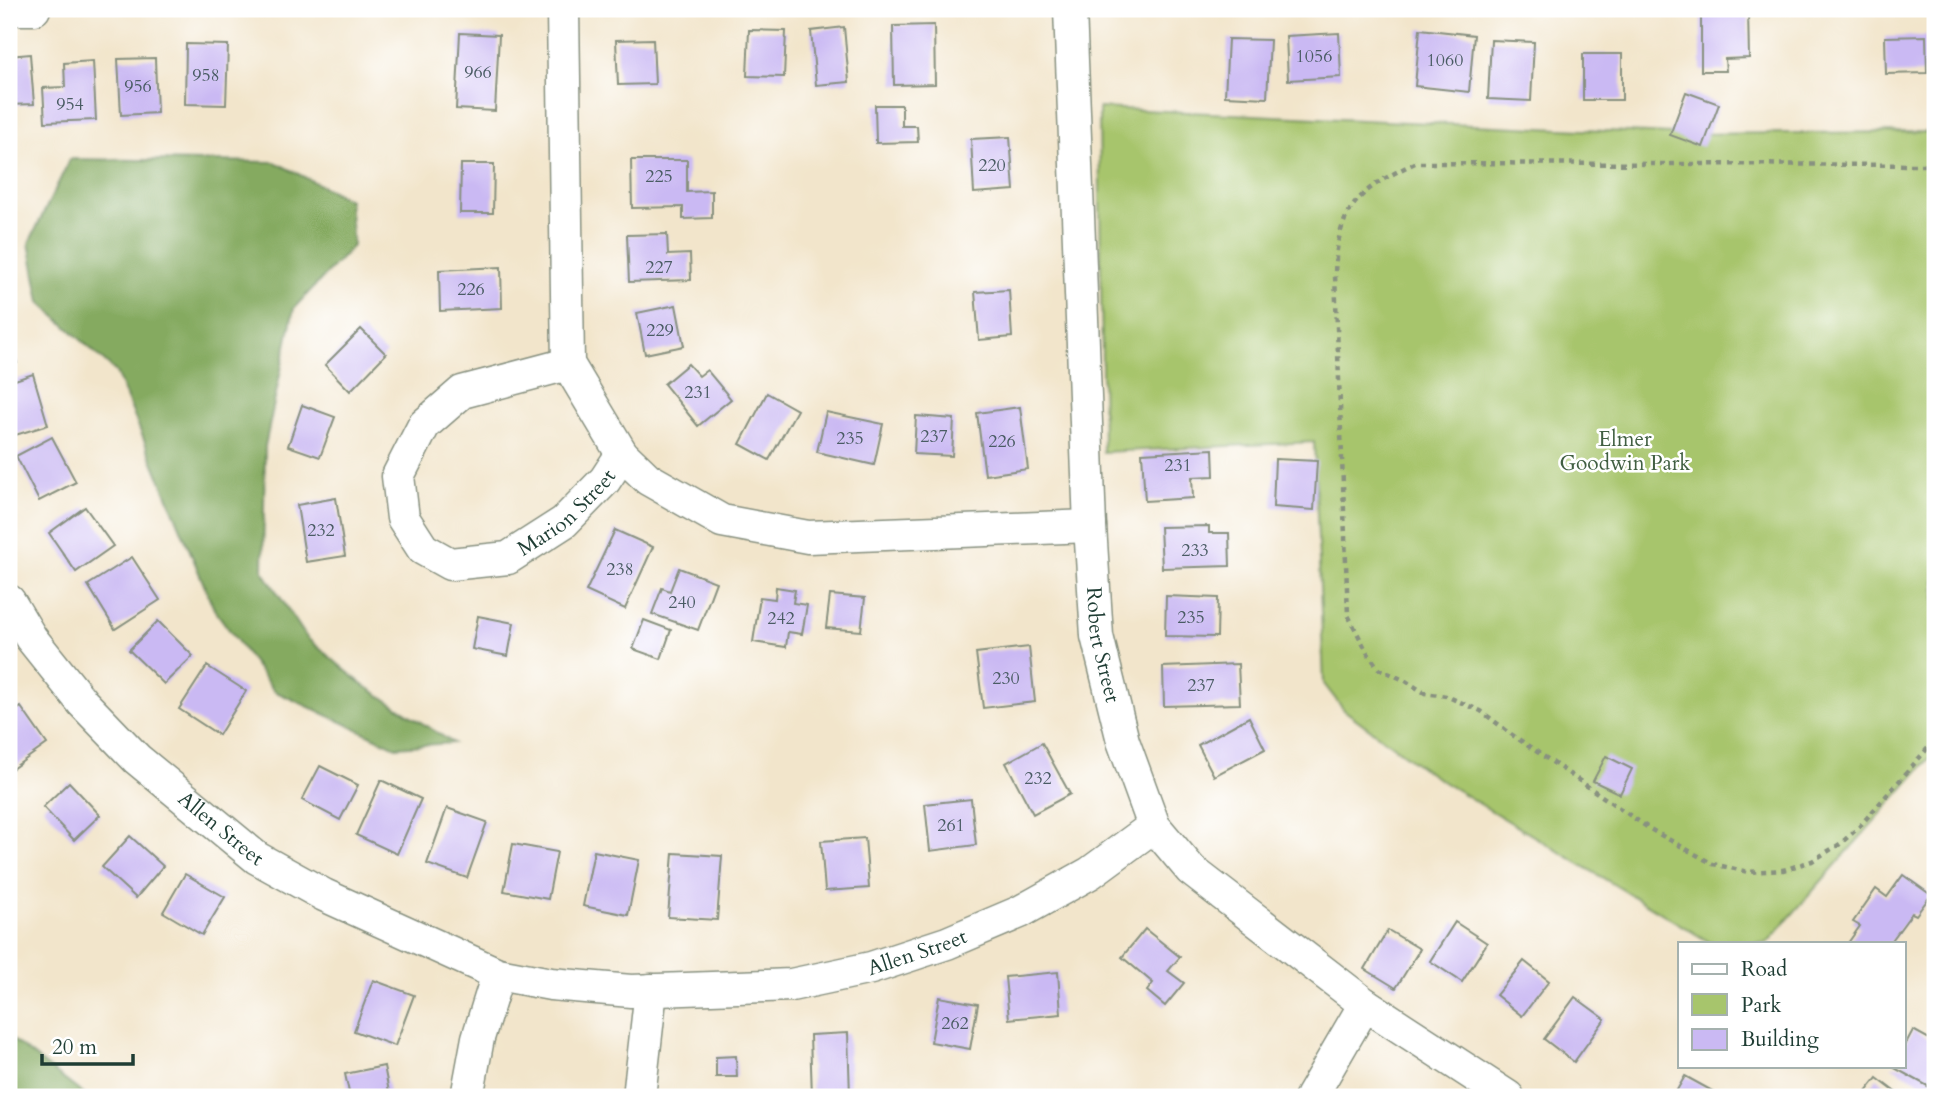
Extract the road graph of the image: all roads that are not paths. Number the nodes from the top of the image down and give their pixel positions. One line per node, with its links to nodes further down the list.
1 (9, 9): 2 (street)
2 (34, 9)
3 (563, 9): 5 (street)
4 (1070, 9): 7 (street, Robert Street)
5 (568, 364): 6 (street, Marion Street); 6 (street, Marion Street)
6 (622, 454): 7 (street, Marion Street)
7 (1090, 526): 9 (street, Robert Street)
8 (9, 601): 10 (street, Allen Street)
9 (1154, 826): 11 (street, Allen Street); 12 (street, Robert Street)
10 (498, 974): 11 (street, Allen Street); 13 (street)
11 (651, 990): 14 (street)
12 (1365, 1004): 15 (street); 16 (street, Robert Street)
13 (467, 1097)
14 (639, 1097)
15 (1311, 1097)
16 (1508, 1097)

